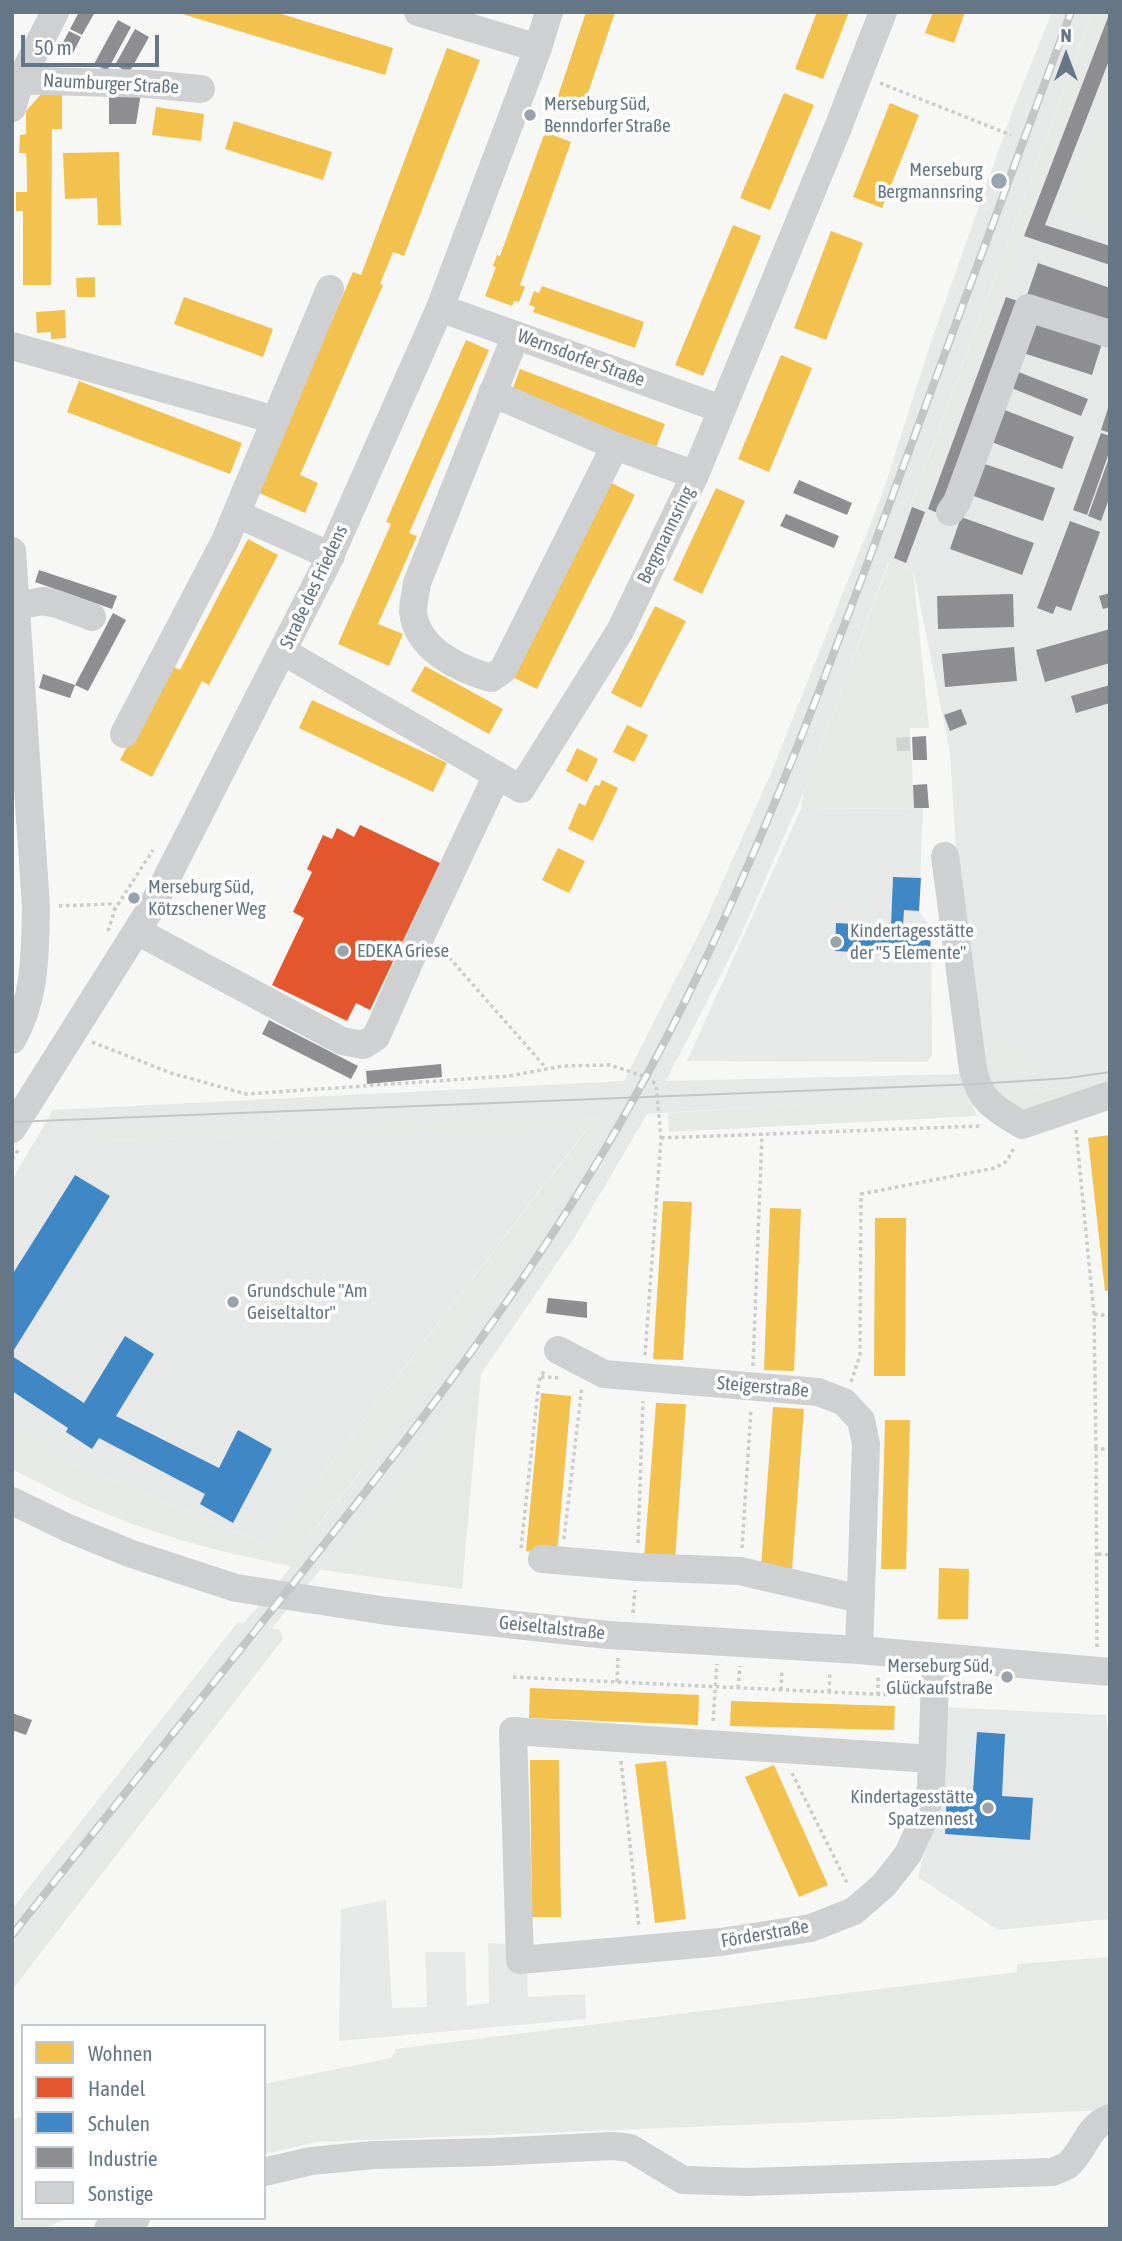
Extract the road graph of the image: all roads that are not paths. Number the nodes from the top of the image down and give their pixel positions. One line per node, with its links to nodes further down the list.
1 (55, 12): 6 (street, Naumburger Straße)
2 (418, 12): 5 (street)
3 (549, 12): 5 (street, Straße des Friedens)
4 (883, 12): 15 (street, Bergmannsring)
5 (538, 48): 10 (street, Straße des Friedens)
6 (17, 79): 7 (street, Naumburger Straße); 8 (street, Naumburger Straße)
7 (201, 89)
8 (12, 108)
9 (330, 289): 16 (street)
10 (440, 307): 12 (street, Wernsdorfer Straße); 22 (street, Straße des Friedens)
11 (1110, 334): 19 (street)
12 (516, 335): 14 (street); 15 (street, Wernsdorfer Straße)
13 (12, 346): 16 (street)
14 (492, 393): 17 (street); 17 (street)
15 (721, 409): 18 (street, Bergmannsring)
16 (276, 420): 20 (street)
17 (615, 446): 18 (street)
18 (695, 475): 27 (street, Bergmannsring)
19 (950, 512)
20 (237, 514): 22 (street); 26 (street)
21 (12, 551): 23 (street)
22 (331, 555): 25 (street, Straße des Friedens)
23 (15, 606): 24 (street); 29 (street)
24 (92, 617)
25 (284, 652): 27 (street, Bergmannsring); 30 (street, Straße des Friedens)
26 (124, 734)
27 (497, 775): 30 (street)
28 (945, 856): 32 (street)
29 (24, 908): 31 (street)
30 (137, 931): 33 (street, Straße des Friedens)
31 (12, 1040)
32 (1110, 1095)
33 (12, 1129)
34 (558, 1350): 37 (street, Steigerstraße)
35 (12, 1502): 38 (street, Geiseltalstraße)
36 (552, 1560): 37 (street)
37 (860, 1599): 38 (street)
38 (859, 1650): 39 (street, Geiseltalstraße)
39 (936, 1657): 40 (street, Geiseltalstraße); 41 (street, Förderstraße)
40 (1110, 1672)
41 (932, 1759): 41 (street, Förderstraße)
42 (1110, 2118): 43 (street)
43 (266, 2172)
44 (131, 2220): 45 (street)
45 (108, 2229)

